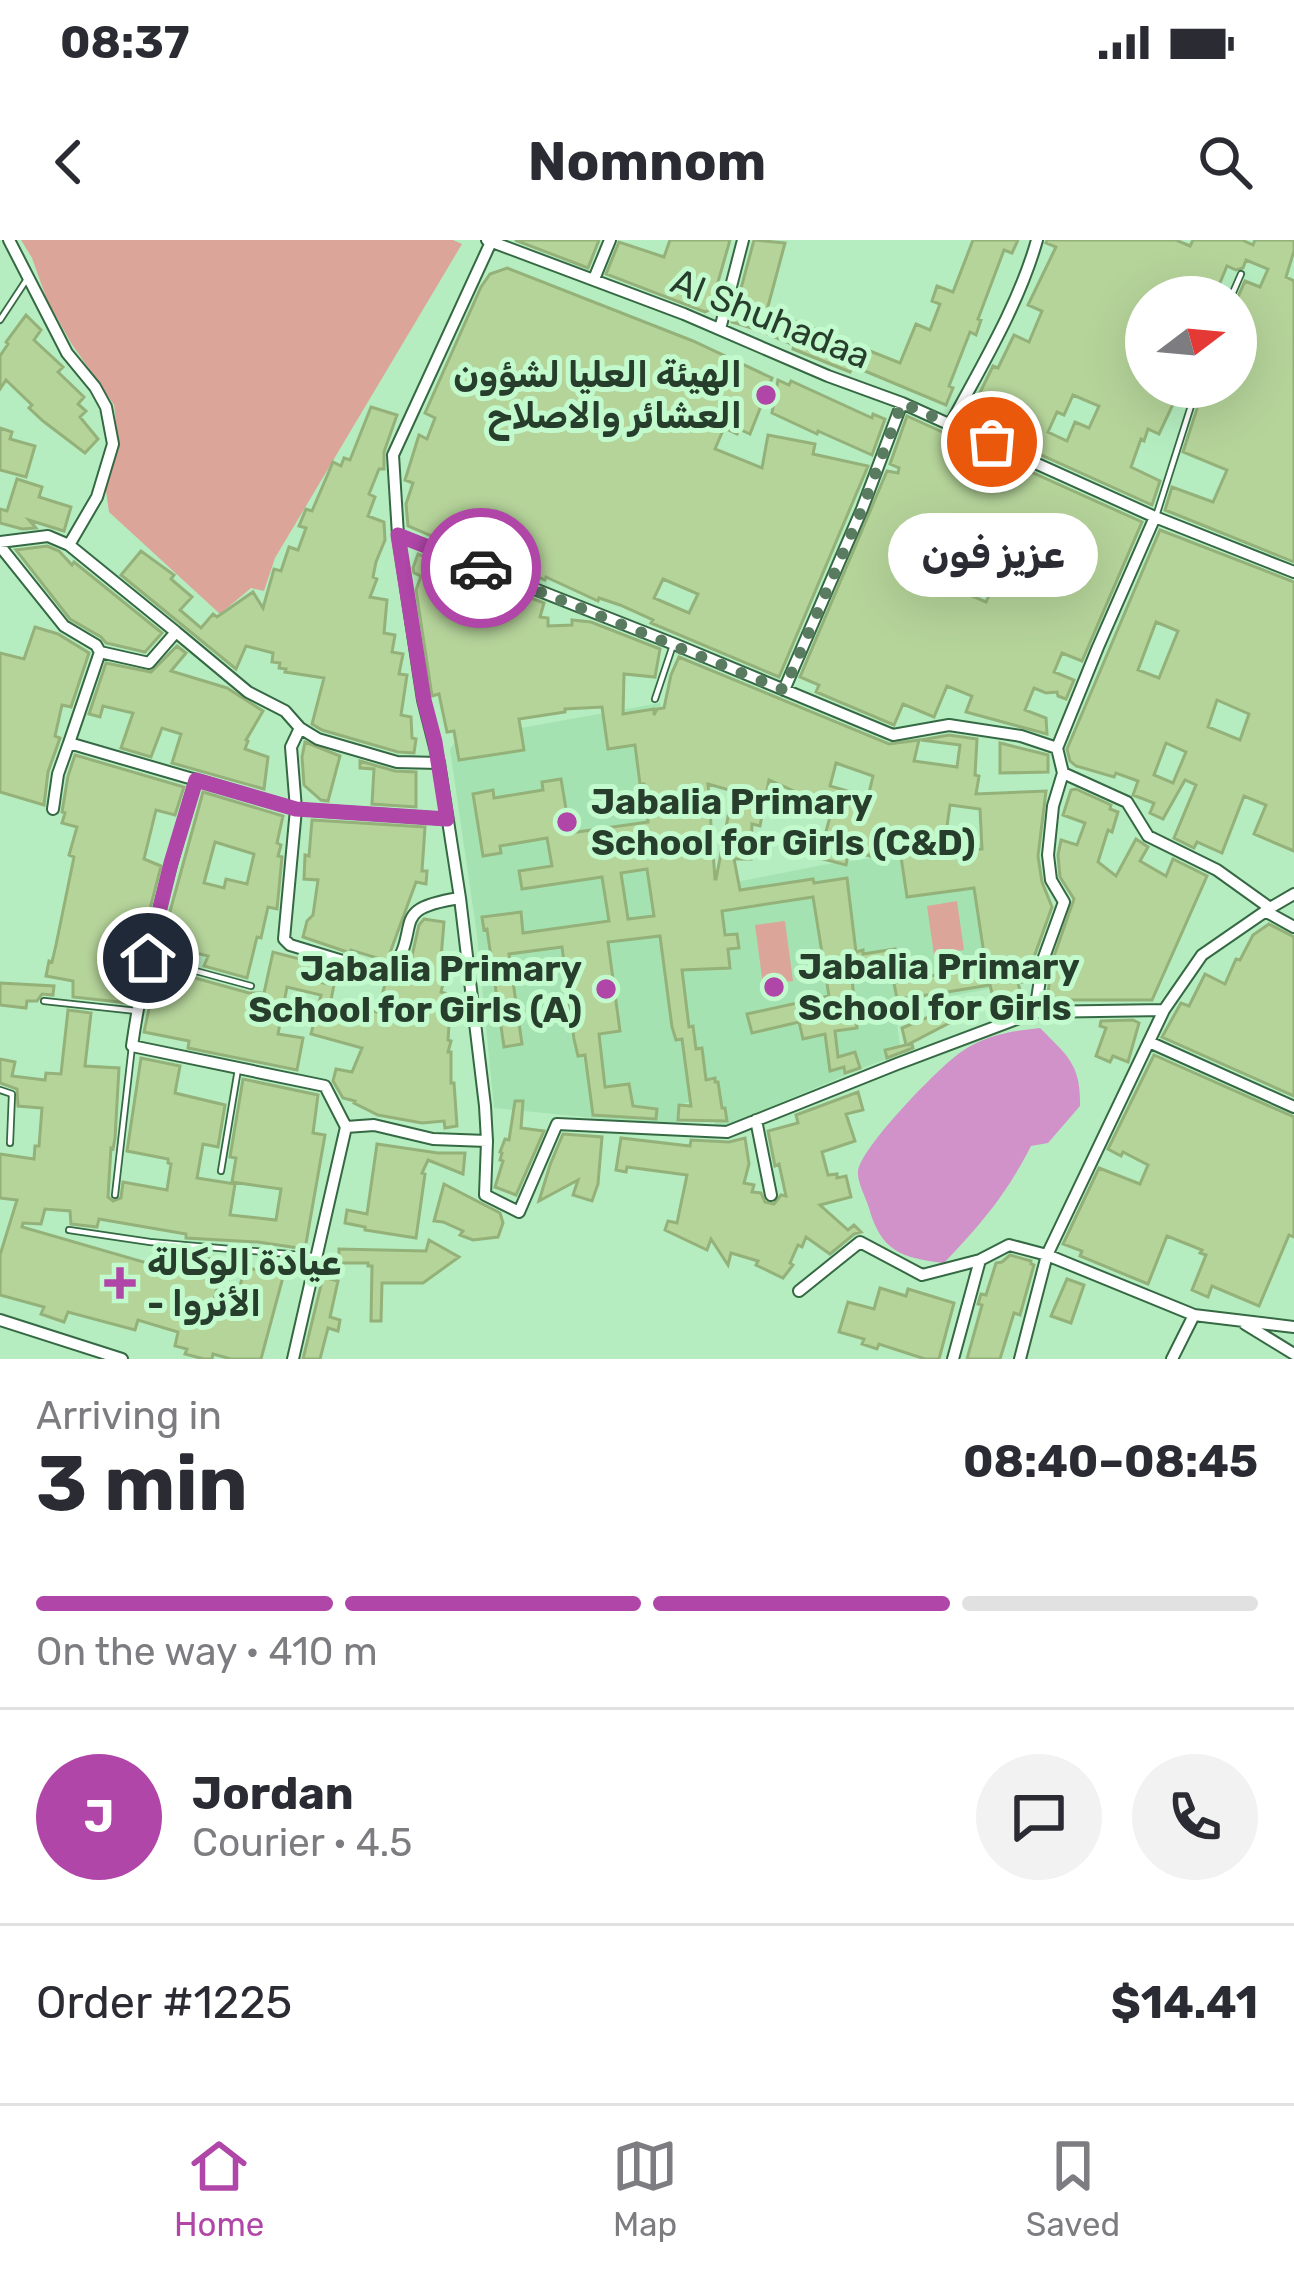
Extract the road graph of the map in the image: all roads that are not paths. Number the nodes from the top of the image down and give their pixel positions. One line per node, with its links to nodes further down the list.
1 (9, 240): 6 (street)
2 (610, 240): 7 (street)
3 (743, 240): 9 (street)
4 (1037, 240): 12 (street)
5 (489, 241): 7 (street, Al Shuhadaa); 14 (street)
6 (28, 276): 8 (lane); 16 (street)
7 (594, 279): 9 (street, Al Shuhadaa)
8 (0, 320)
9 (720, 329): 10 (street, Al Shuhadaa)
10 (902, 403): 12 (street, Al Shuhadaa); 21 (street)
11 (1190, 408): 13 (lane)
12 (951, 424): 13 (street, Al Shuhadaa)
13 (1155, 517): 17 (street, Al Shuhadaa); 25 (street)
14 (398, 535): 19 (street); 26 (street)
15 (0, 544): 16 (street); 20 (street)
16 (69, 545): 18 (street)
17 (1294, 572)
18 (176, 632): 20 (street); 23 (street)
19 (674, 644): 21 (street); 22 (lane)
20 (100, 652): 24 (street)
21 (784, 690): 25 (street)
22 (655, 699)
23 (300, 728): 26 (street); 30 (street)
24 (69, 743): 28 (street); 29 (street)
25 (1057, 748): 27 (street)
26 (439, 763): 31 (street)
27 (1063, 773): 34 (street); 41 (street)
28 (196, 780): 30 (street); 36 (street)
29 (53, 809)
30 (296, 809): 31 (street); 33 (street)
31 (447, 819): 33 (street)
32 (1294, 894): 34 (street)
33 (460, 898): 49 (street)
34 (1267, 909): 35 (street); 39 (street)
35 (1294, 927)
36 (148, 958): 37 (lane); 40 (street)
37 (251, 986)
38 (44, 1001): 40 (lane)
39 (1164, 1010): 41 (street); 42 (street)
40 (137, 1011): 43 (street)
41 (1035, 1012): 47 (street)
42 (1149, 1042): 46 (street); 55 (street)
43 (132, 1046): 44 (street); 52 (lane)
44 (238, 1069): 48 (street); 51 (lane)
45 (0, 1090): 50 (lane)
46 (1294, 1107)
47 (756, 1120): 49 (street); 53 (street)
48 (346, 1127): 49 (street); 56 (street)
49 (487, 1141)
50 (10, 1143)
51 (220, 1171)
52 (115, 1195)
53 (771, 1195)
54 (69, 1229): 56 (lane)
55 (1047, 1255): 57 (street); 59 (street); 67 (street)
56 (318, 1256): 65 (street)
57 (980, 1260): 58 (street); 66 (street)
58 (799, 1291)
59 (1194, 1315): 61 (street); 68 (street)
60 (0, 1320): 64 (street)
61 (1238, 1320): 62 (street); 63 (street)
62 (1294, 1327)
63 (1294, 1354)
64 (122, 1359)
65 (293, 1359)
66 (952, 1359)
67 (1020, 1359)
68 (1172, 1359)

